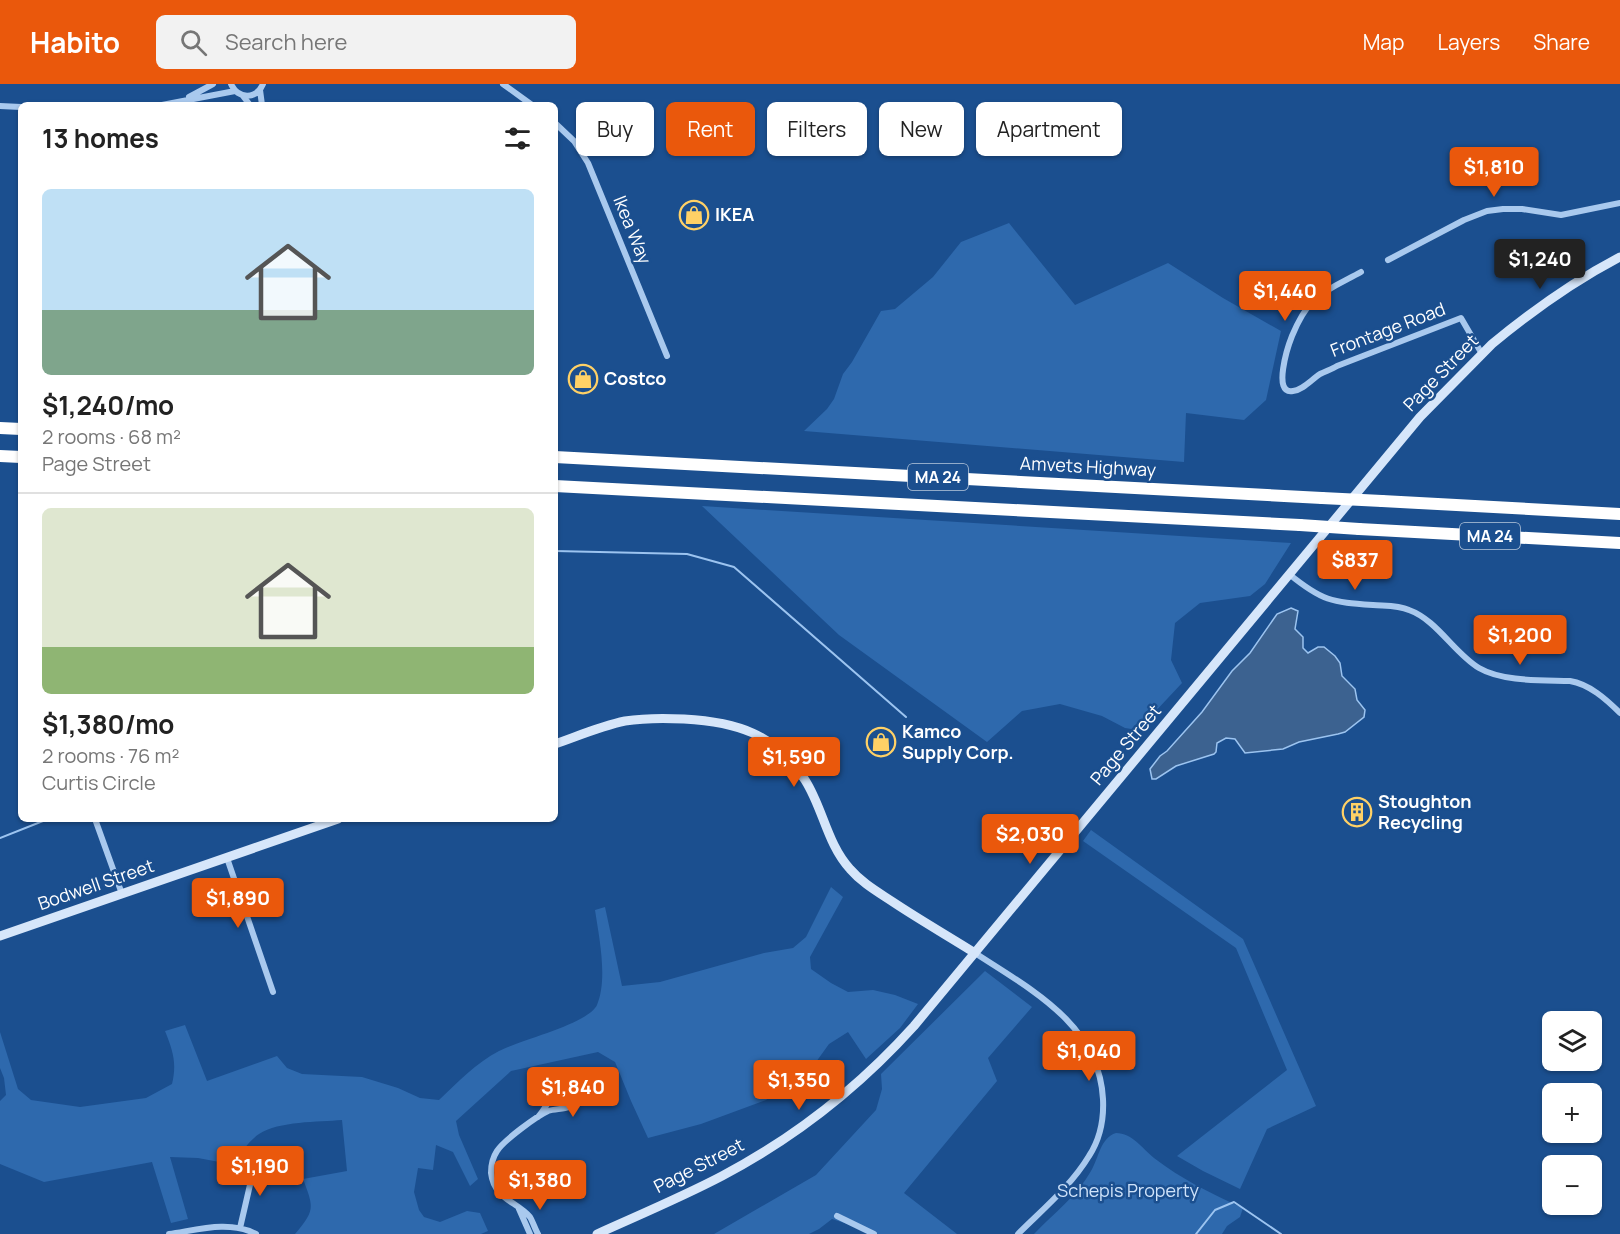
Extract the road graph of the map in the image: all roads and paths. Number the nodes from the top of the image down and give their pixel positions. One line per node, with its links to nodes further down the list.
1 (213, 84): 7 (street)
2 (231, 84): 5 (street)
3 (502, 84): 11 (street)
4 (261, 87): 6 (street); 10 (street)
5 (235, 91): 6 (street); 7 (street)
6 (243, 96): 9 (street)
7 (183, 100): 8 (street)
8 (175, 102)
9 (248, 102)
10 (262, 102)
11 (528, 102)
12 (0, 106): 13 (street)
13 (18, 108)
14 (558, 126): 20 (street, Ikea Way)
15 (1620, 203): 17 (street)
16 (1620, 257): 19 (main road, Page Street)
17 (1388, 261)
18 (1361, 273): 19 (street, Frontage Road)
19 (1482, 354): 29 (main road, Page Street)
20 (667, 356)
21 (0, 428): 22 (highway)
22 (18, 429)
23 (0, 456): 24 (highway)
24 (18, 457)
25 (558, 457): 27 (highway, Amvets Highway / MA 24, bridge)
26 (558, 486): 28 (highway, MA 24, bridge)
27 (1620, 514)
28 (1620, 543)
29 (1289, 574): 30 (street); 37 (main road, Page Street)
30 (1620, 713)
31 (558, 743): 37 (main road)
32 (96, 822): 35 (street)
33 (329, 822): 34 (main road, Bodwell Street)
34 (227, 858): 35 (main road, Bodwell Street); 38 (street)
35 (122, 894): 36 (main road, Bodwell Street)
36 (0, 936)
37 (975, 953): 50 (main road, Page Street); 52 (street)
38 (273, 992)
39 (554, 1094): 40 (street); 40 (street); 41 (street)
40 (562, 1108): 41 (street)
41 (538, 1117): 43 (street)
42 (256, 1160): 45 (street)
43 (518, 1208): 48 (street); 49 (street)
44 (837, 1216): 51 (street)
45 (240, 1228): 46 (street); 47 (street)
46 (169, 1234)
47 (256, 1234)
48 (530, 1234)
49 (538, 1234)
50 (597, 1234)
51 (874, 1234)
52 (1018, 1234)

